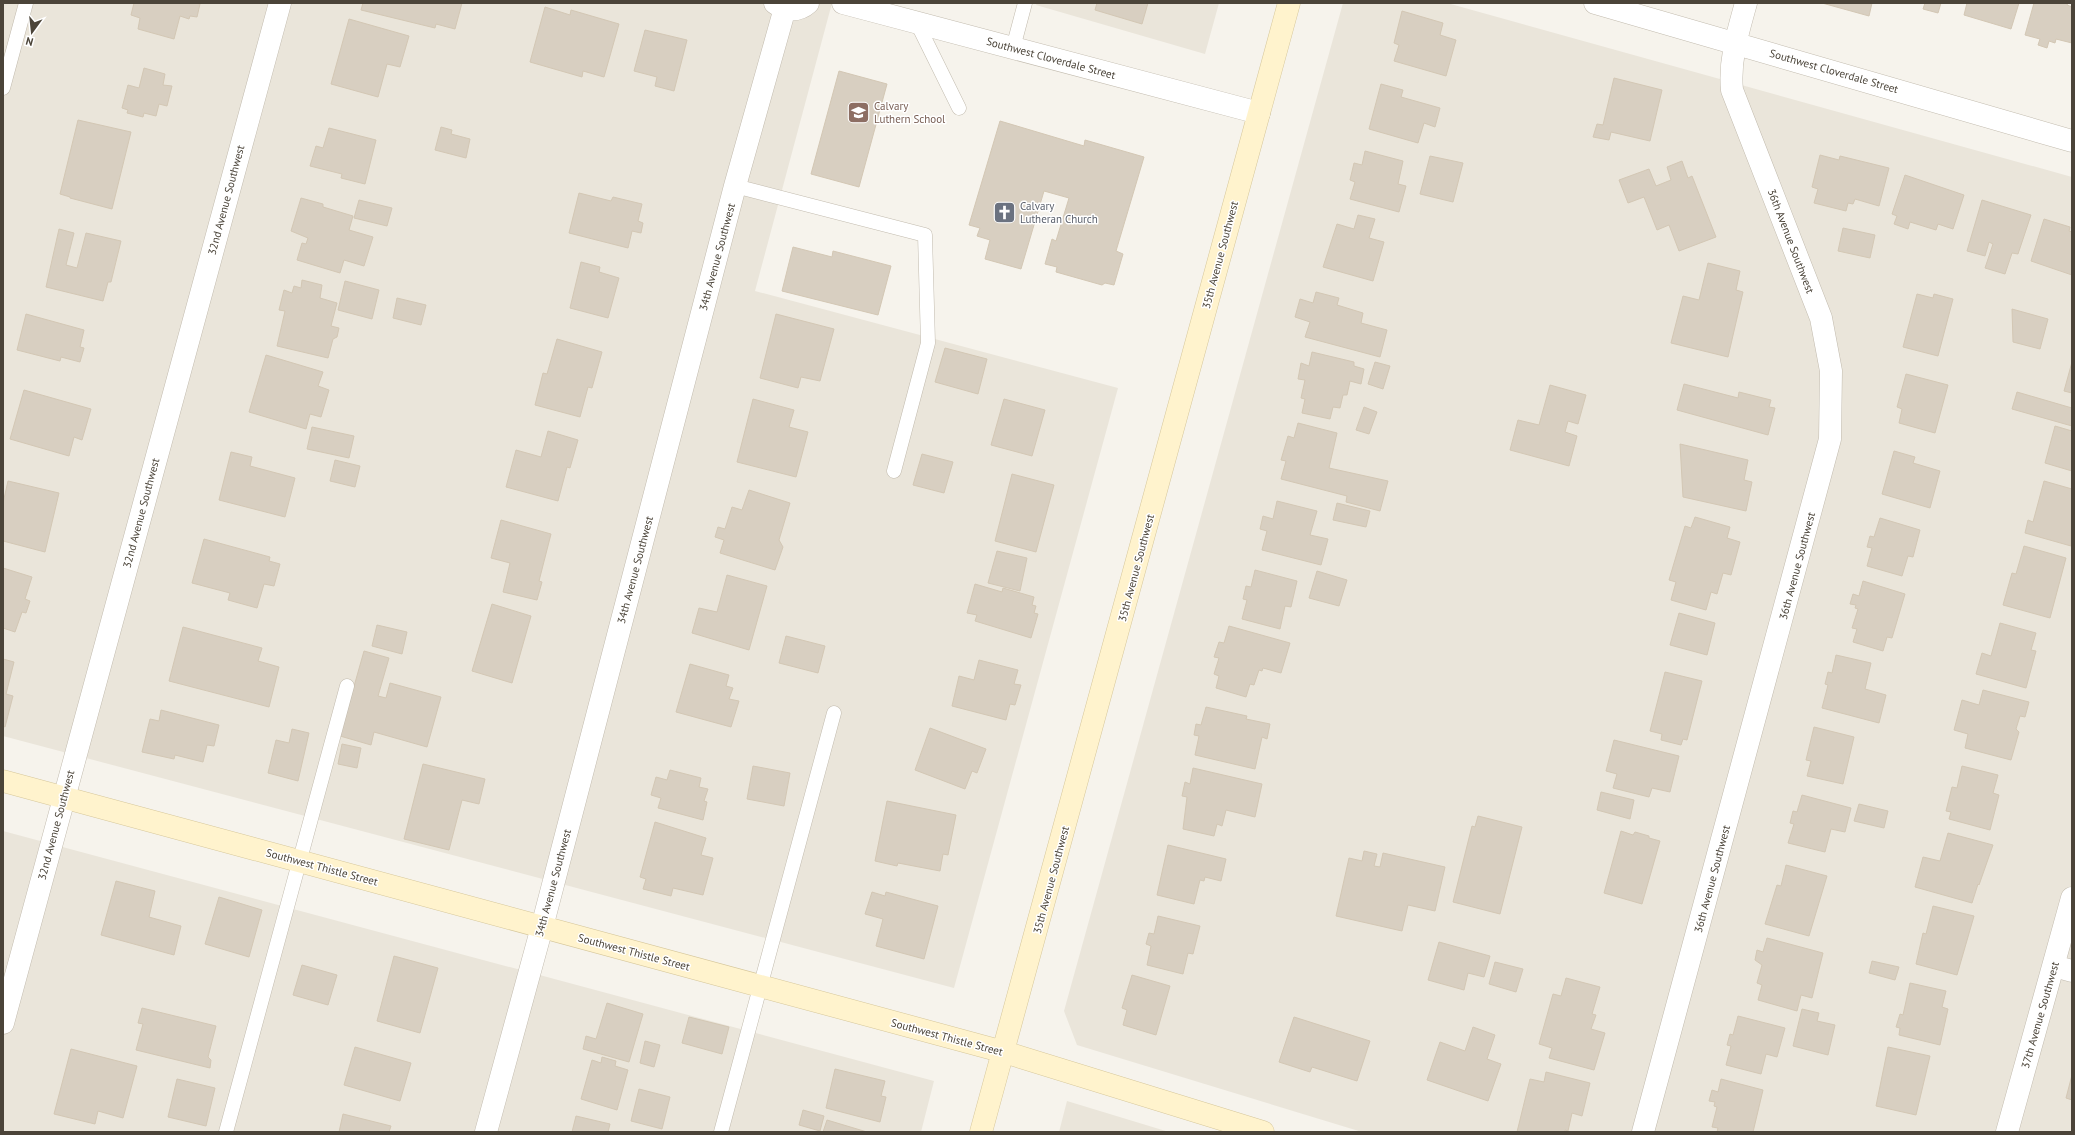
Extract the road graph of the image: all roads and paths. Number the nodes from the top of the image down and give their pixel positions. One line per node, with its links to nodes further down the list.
1 (26, 3): 13 (lane)
2 (280, 3): 22 (street, 32nd Avenue Southwest)
3 (808, 3): 9 (street)
4 (844, 3): 10 (street, Southwest Cloverdale Street)
5 (1025, 3): 12 (lane)
6 (1290, 3): 15 (main road, 35th Avenue Southwest)
7 (1595, 3): 11 (street, Southwest Cloverdale Street)
8 (1746, 3): 11 (street, 36th Avenue Southwest)
9 (780, 6): 17 (street, 34th Avenue Southwest)
10 (917, 23): 12 (street, Southwest Cloverdale Street); 14 (lane)
11 (1735, 43): 16 (street, Southwest Cloverdale Street); 35 (street, 36th Avenue Southwest)
12 (1013, 48): 15 (street, Southwest Cloverdale Street)
13 (3, 88)
14 (959, 108)
15 (1259, 113): 29 (main road, 35th Avenue Southwest)
16 (2072, 140)
17 (735, 186): 18 (lane); 25 (street, 34th Avenue Southwest)
18 (894, 471)
19 (347, 686): 23 (lane)
20 (834, 713): 27 (lane)
21 (3, 781): 22 (main road, Southwest Thistle Street)
22 (63, 797): 23 (main road, Southwest Thistle Street); 28 (street, 32nd Avenue Southwest)
23 (300, 861): 25 (main road, Southwest Thistle Street); 30 (lane)
24 (2072, 898): 26 (street, 37th Avenue Southwest)
25 (542, 927): 27 (main road, Southwest Thistle Street); 31 (street, 34th Avenue Southwest)
26 (2063, 968): 36 (street, 37th Avenue Southwest)
27 (760, 986): 29 (main road, Southwest Thistle Street); 32 (lane)
28 (3, 1023)
29 (1004, 1052): 33 (main road, 35th Avenue Southwest); 34 (main road, Southwest Thistle Street)
30 (226, 1132)
31 (486, 1132)
32 (721, 1132)
33 (982, 1132)
34 (1263, 1132)
35 (1644, 1132)
36 (2007, 1132)

